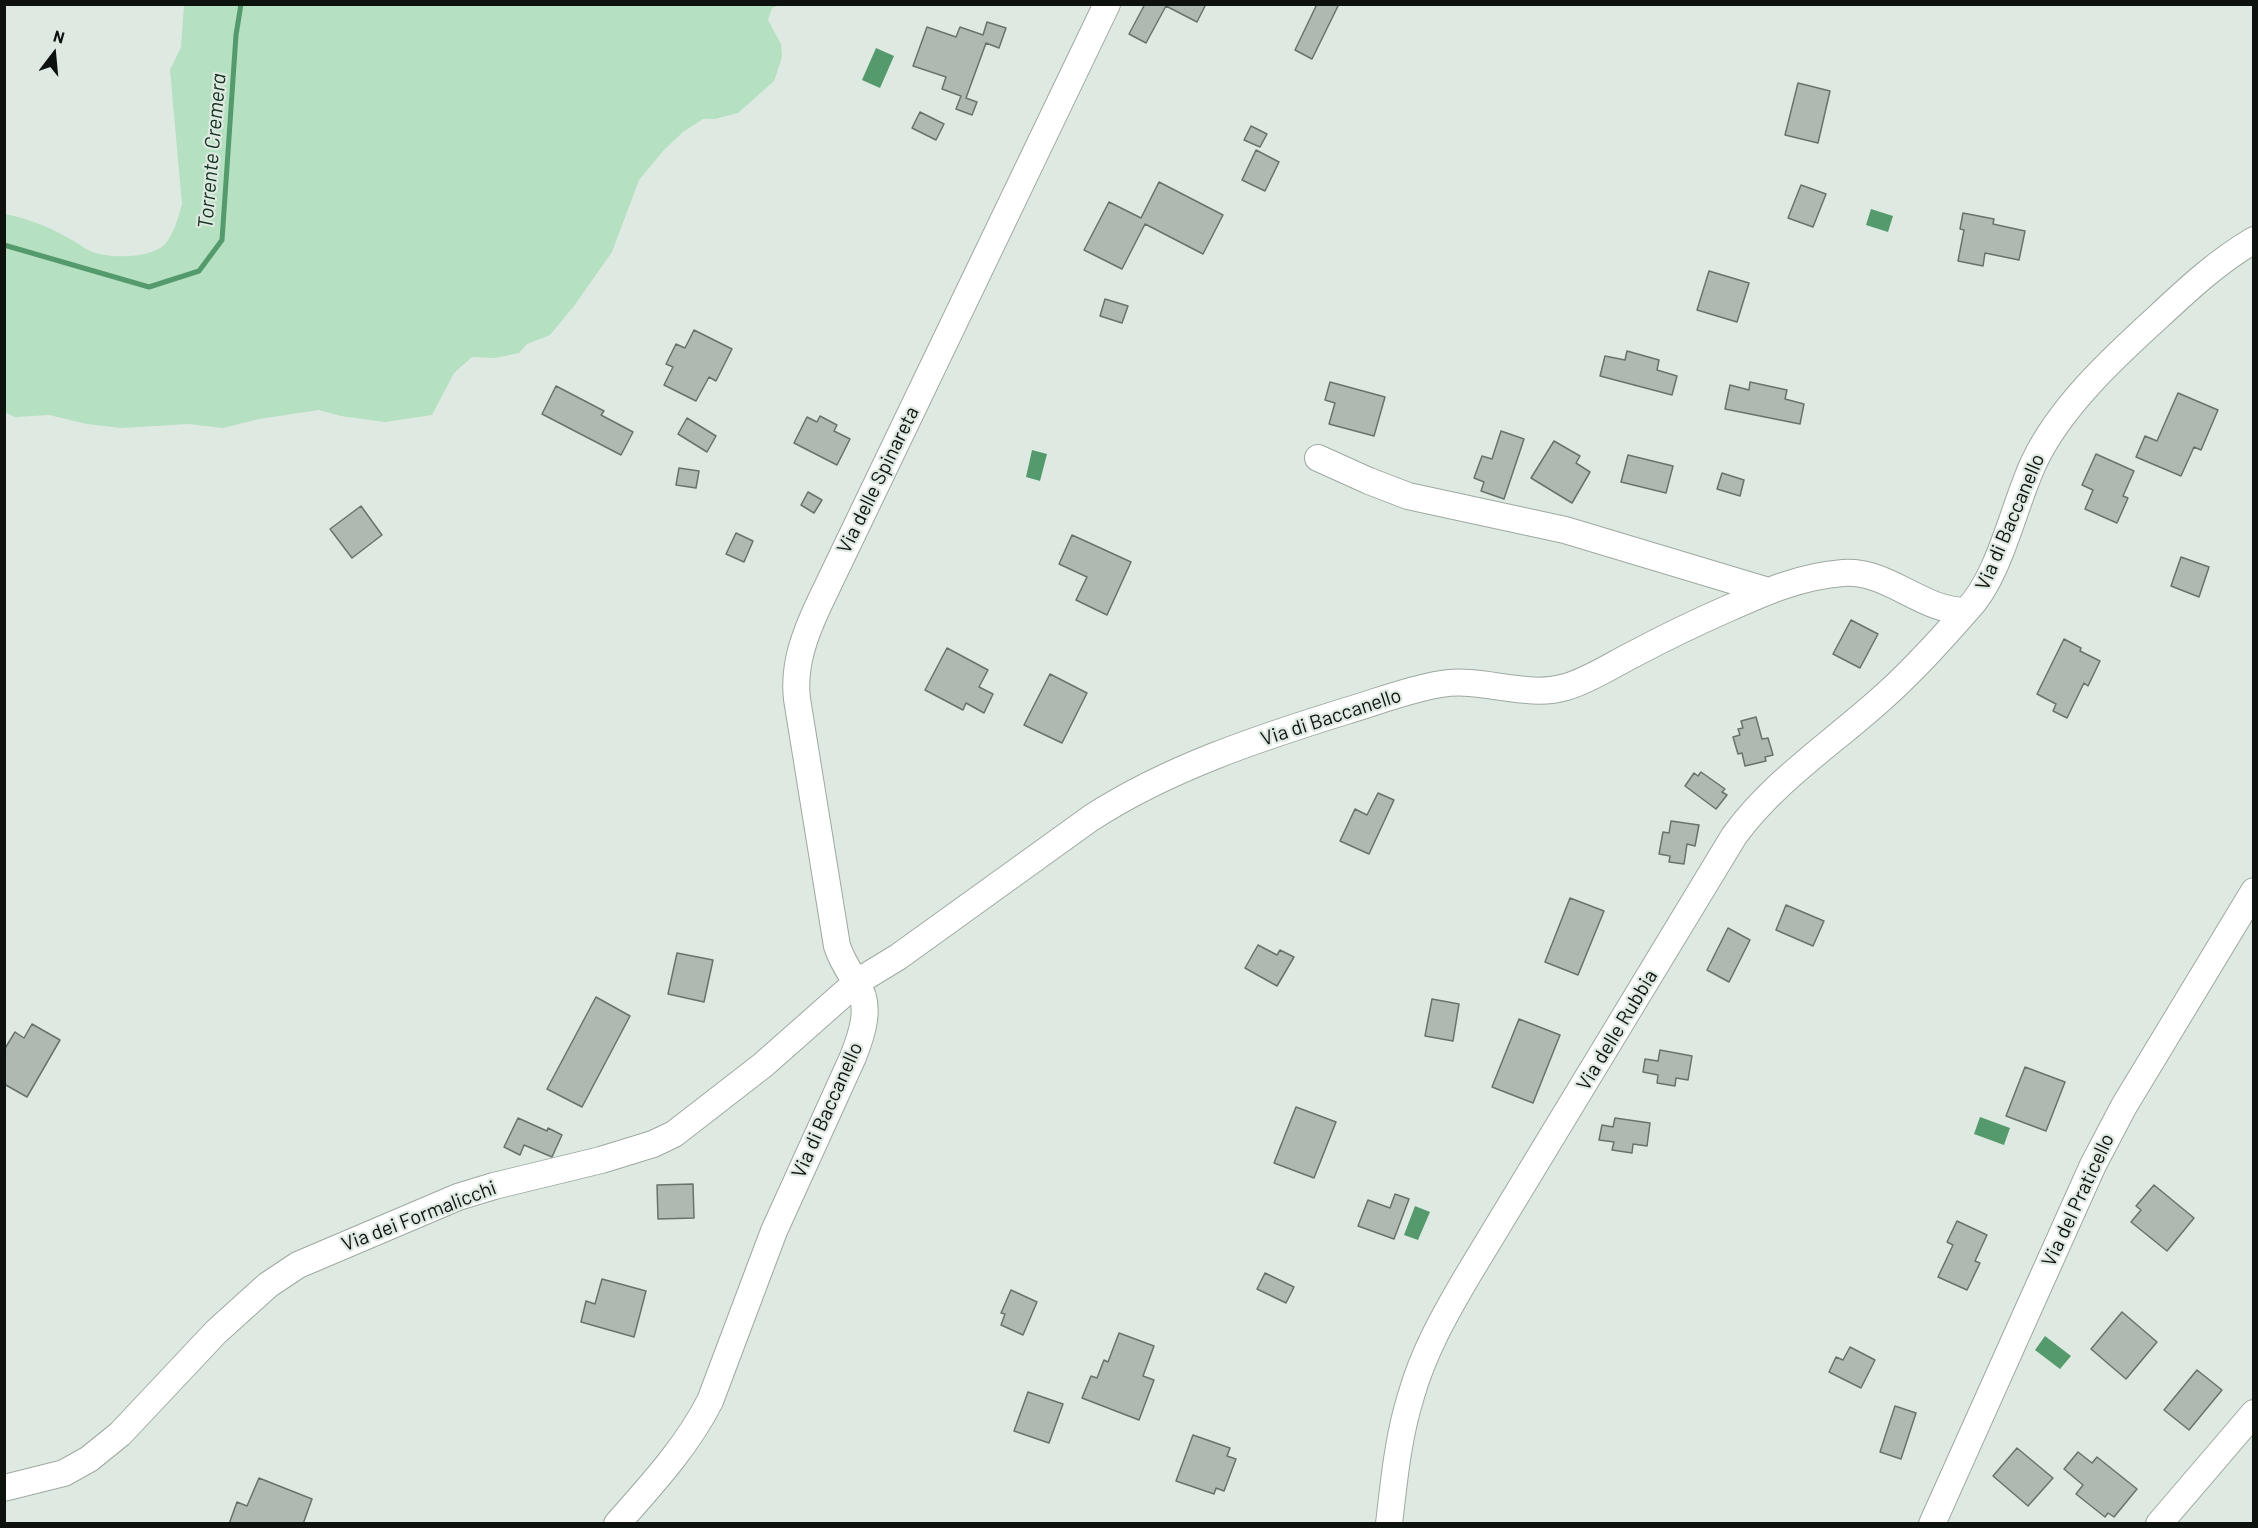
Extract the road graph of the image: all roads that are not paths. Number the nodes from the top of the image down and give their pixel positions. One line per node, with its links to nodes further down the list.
1 (1107, 4): 7 (street, Via delle Spinareta)
2 (2253, 240): 5 (street, Via di Baccanello)
3 (1318, 459): 4 (street)
4 (1768, 591): 5 (street, Via di Baccanello); 7 (street, Via di Baccanello)
5 (1966, 611): 11 (street, Via delle Rubbia)
6 (2253, 891): 12 (street, Via del Praticello)
7 (856, 982): 9 (street, Via dei Formalicchi); 10 (street, Via di Baccanello)
8 (2253, 1413): 13 (street)
9 (4, 1488)
10 (617, 1524)
11 (1389, 1524)
12 (1932, 1524)
13 (2159, 1524)

